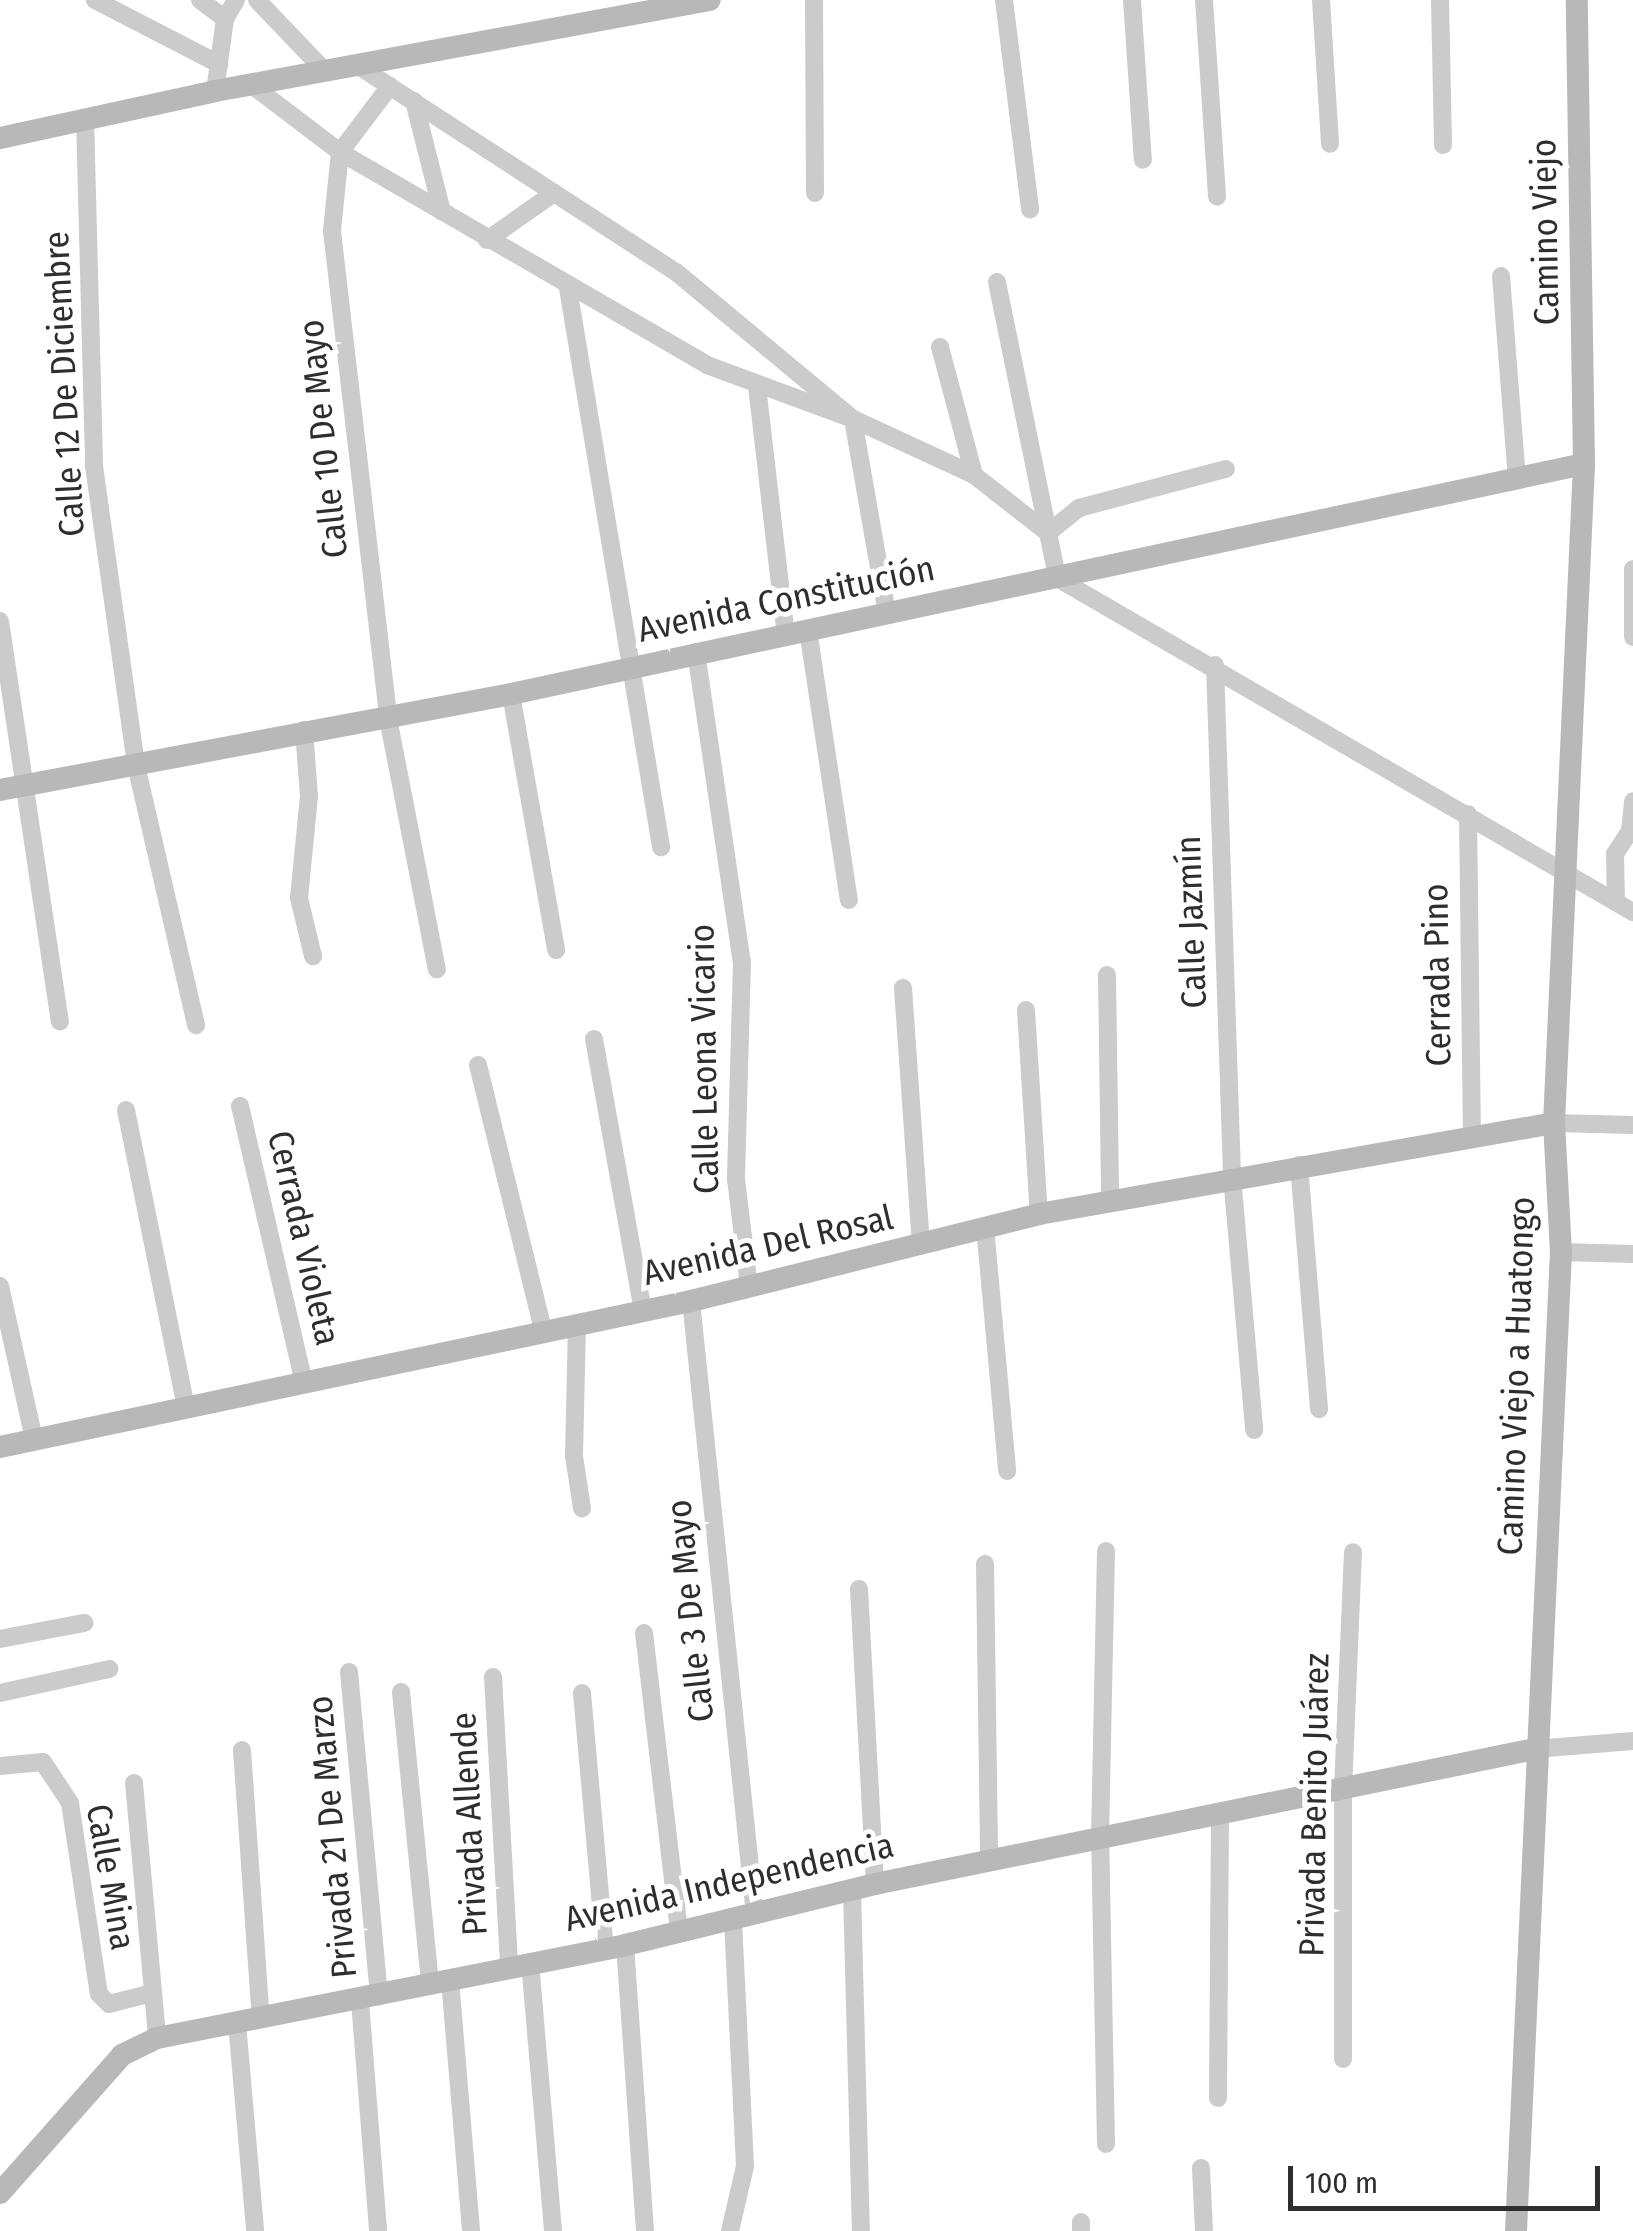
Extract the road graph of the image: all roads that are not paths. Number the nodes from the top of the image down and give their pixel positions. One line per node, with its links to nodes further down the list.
1 (95, 0): 15 (street)
2 (200, 0): 14 (street)
3 (236, 0): 14 (street)
4 (257, 0): 17 (street)
5 (710, 0): 13 (main road)
6 (814, 0): 29 (street)
7 (1004, 0): 31 (street)
8 (1132, 0): 27 (street)
9 (1204, 0): 30 (street)
10 (1322, 0): 24 (street)
11 (1440, 0): 25 (street)
12 (1576, 0): 40 (main road, Camino Viejo)
13 (634, 7): 16 (main road)
14 (225, 19): 15 (street)
15 (219, 64): 20 (street)
16 (357, 65): 17 (main road); 19 (street)
17 (324, 70): 18 (main road)
18 (253, 86): 20 (main road); 26 (street)
19 (390, 86): 21 (street); 26 (street)
20 (215, 91): 22 (main road)
21 (414, 102): 28 (street); 32 (street)
22 (85, 118): 23 (main road); 57 (street, Calle 12 De Diciembre)
23 (0, 138)
24 (1330, 144)
25 (1443, 146)
26 (340, 152): 32 (street); 55 (street, Calle 10 De Mayo)
27 (1142, 160)
28 (554, 193): 33 (street); 39 (street)
29 (815, 193)
30 (1217, 198)
31 (1030, 209)
32 (442, 212): 33 (street)
33 (487, 240): 36 (street)
34 (1501, 276): 43 (street)
35 (997, 282): 44 (street)
36 (568, 288): 38 (street); 53 (street)
37 (940, 346): 42 (street)
38 (757, 386): 39 (street); 49 (street)
39 (853, 418): 42 (street); 47 (street)
40 (1584, 464): 43 (main road, Avenida Constitución); 63 (main road, Camino Viejo a Huatongo)
41 (1226, 469): 44 (street)
42 (974, 474): 44 (street)
43 (1517, 478): 46 (main road, Avenida Constitución)
44 (1048, 533): 46 (street)
45 (1633, 569): 50 (street)
46 (1057, 578): 47 (main road, Avenida Constitución); 52 (street)
47 (887, 614): 49 (main road, Avenida Constitución)
48 (0, 622): 58 (street)
49 (797, 633): 51 (main road, Avenida Constitución); 64 (street)
50 (1633, 636)
51 (696, 652): 53 (main road, Avenida Constitución); 91 (street, Calle Leona Vicario)
52 (1215, 666): 60 (street); 83 (street, Calle Jazmín)
53 (628, 668): 54 (main road, Avenida Constitución); 62 (street)
54 (510, 694): 55 (main road, Avenida Constitución); 67 (street)
55 (388, 718): 56 (main road, Avenida Constitución); 69 (street, Calle 10 De Mayo)
56 (304, 730): 57 (main road, Avenida Constitución); 68 (street)
57 (136, 765): 58 (main road, Avenida Constitución); 74 (street, Calle 12 De Diciembre)
58 (11, 788): 73 (street)
59 (1633, 801): 61 (street)
60 (1468, 814): 63 (street); 81 (street, Cerrada Pino)
61 (1632, 831): 65 (street)
62 (661, 847)
63 (1562, 870): 65 (street); 79 (main road, Camino Viejo a Huatongo)
64 (849, 900)
65 (1616, 902): 66 (street)
66 (1633, 912)
67 (556, 950)
68 (313, 956)
69 (437, 970)
70 (1107, 975): 84 (street)
71 (903, 988): 87 (street)
72 (1026, 1010): 85 (street)
73 (60, 1022)
74 (196, 1025)
75 (594, 1038): 93 (street)
76 (478, 1065): 95 (street)
77 (240, 1106): 96 (street, Cerrada Violeta)
78 (126, 1110): 97 (street)
79 (1554, 1123): 80 (street); 81 (main road, Avenida Del Rosal); 88 (main road, Camino Viejo a Huatongo)
80 (1633, 1125)
81 (1472, 1134): 82 (main road, Avenida Del Rosal)
82 (1299, 1165): 83 (main road, Avenida Del Rosal); 98 (street)
83 (1232, 1176): 84 (main road, Avenida Del Rosal); 99 (street, Calle Jazmín)
84 (1110, 1200): 85 (main road, Avenida Del Rosal)
85 (1039, 1214): 86 (main road, Avenida Del Rosal)
86 (985, 1227): 87 (main road, Avenida Del Rosal); 102 (street)
87 (921, 1244): 91 (main road, Avenida Del Rosal)
88 (1561, 1252): 89 (street); 118 (main road, Camino Viejo a Huatongo)
89 (1633, 1254)
90 (0, 1286): 100 (street)
91 (749, 1287): 92 (main road, Avenida Del Rosal)
92 (690, 1300): 93 (main road, Avenida Del Rosal); 128 (street, Calle 3 De Mayo)
93 (643, 1311): 94 (main road, Avenida Del Rosal)
94 (577, 1324): 95 (main road, Avenida Del Rosal); 103 (street)
95 (542, 1330): 96 (main road, Avenida Del Rosal)
96 (304, 1384): 97 (main road, Avenida Del Rosal)
97 (186, 1408): 100 (main road, Avenida Del Rosal)
98 (1319, 1409)
99 (1254, 1430)
100 (34, 1439): 101 (main road, Avenida Del Rosal)
101 (0, 1447)
102 (1007, 1471)
103 (582, 1508)
104 (1106, 1551): 124 (street)
105 (1353, 1552): 122 (street, Privada Benito Juárez)
106 (985, 1564): 125 (street)
107 (860, 1589): 126 (street)
108 (84, 1623): 110 (street)
109 (644, 1633): 129 (street)
110 (0, 1639)
111 (109, 1669): 115 (street)
112 (348, 1672): 134 (street, Privada 21 De Marzo)
113 (494, 1677): 131 (street, Privada Allende)
114 (401, 1692): 132 (street)
115 (0, 1693)
116 (582, 1693): 130 (street)
117 (1633, 1741): 118 (street)
118 (1535, 1749): 122 (main road, Avenida Independencia); 151 (main road, Camino Viejo a Huatongo)
119 (242, 1750): 135 (street)
120 (0, 1766): 133 (street, Calle Mina)
121 (134, 1783): 133 (street)
122 (1343, 1790): 123 (main road, Avenida Independencia); 138 (street, Privada Benito Juárez)
123 (1220, 1813): 124 (main road, Avenida Independencia); 139 (street)
124 (1100, 1838): 125 (main road, Avenida Independencia); 140 (street)
125 (988, 1860): 126 (main road, Avenida Independencia)
126 (876, 1884): 127 (main road, Avenida Independencia)
127 (852, 1891): 128 (main road, Avenida Independencia); 149 (street)
128 (744, 1918): 129 (main road, Avenida Independencia); 148 (street, Calle 3 De Mayo)
129 (679, 1931): 130 (main road, Avenida Independencia)
130 (614, 1947): 131 (main road, Avenida Independencia); 147 (street)
131 (520, 1964): 132 (main road, Avenida Independencia); 146 (street, Privada Allende)
132 (440, 1982): 134 (main road, Avenida Independencia); 145 (street)
133 (152, 1993): 137 (street)
134 (370, 1999): 135 (main road, Avenida Independencia); 144 (street, Privada 21 De Marzo)
135 (261, 2019): 136 (main road, Avenida Independencia)
136 (237, 2022): 137 (main road, Avenida Independencia); 143 (street)
137 (158, 2038): 142 (main road, Avenida Independencia)
138 (1343, 2060)
139 (1218, 2098)
140 (1106, 2144)
141 (1201, 2168): 150 (street)
142 (0, 2193)
143 (255, 2230)
144 (378, 2231)
145 (472, 2231)
146 (553, 2231)
147 (644, 2231)
148 (730, 2231)
149 (861, 2231)
150 (1204, 2231)
151 (1516, 2231)

